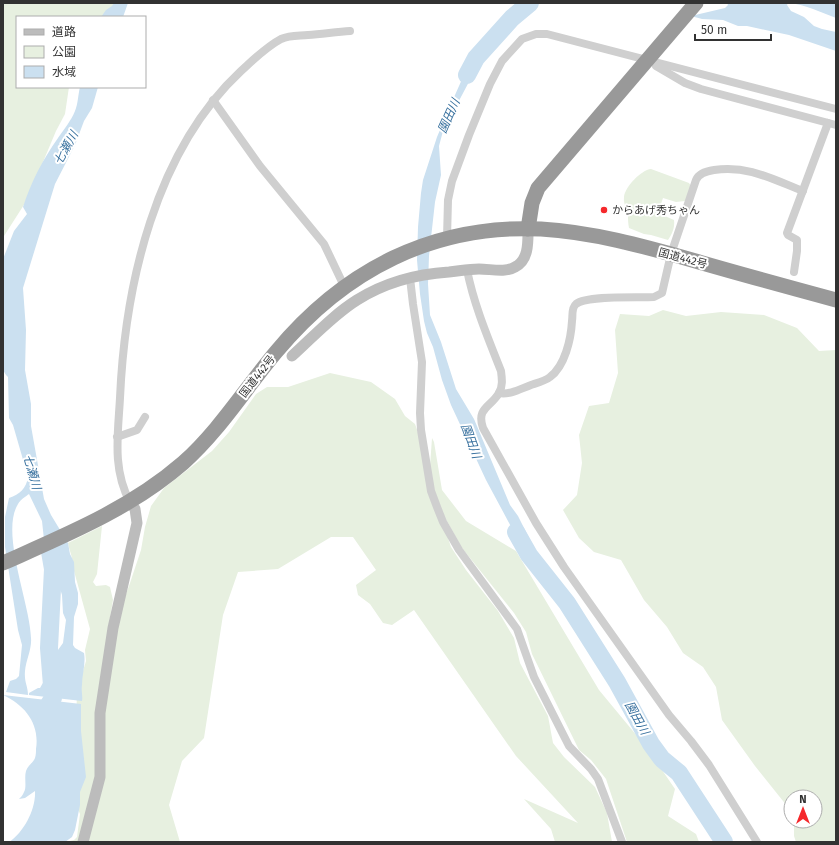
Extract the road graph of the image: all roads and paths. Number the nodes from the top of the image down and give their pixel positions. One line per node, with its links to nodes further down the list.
1 (696, 3): 3 (highway)
2 (350, 31): 4 (street)
3 (647, 61): 5 (street); 6 (street); 8 (highway); 9 (street)
4 (213, 100): 14 (street); 19 (street)
5 (836, 109)
6 (832, 124): 7 (street)
7 (803, 191): 10 (street); 12 (street)
8 (528, 229): 9 (highway, 国道442号); 10 (highway, 国道442号); 11 (street)
9 (444, 239): 14 (highway, 国道442号)
10 (671, 254): 15 (highway, 国道442号); 17 (street)
11 (467, 270): 13 (street); 17 (street)
12 (794, 272)
13 (410, 278): 16 (street); 23 (street)
14 (344, 286): 20 (highway, 国道442号)
15 (836, 300)
16 (292, 356)
17 (499, 393): 24 (street)
18 (145, 417): 19 (street)
19 (117, 438): 20 (street)
20 (130, 502): 21 (highway, 国道442号); 22 (street)
21 (3, 564)
22 (83, 842)
23 (622, 842)
24 (757, 842)

